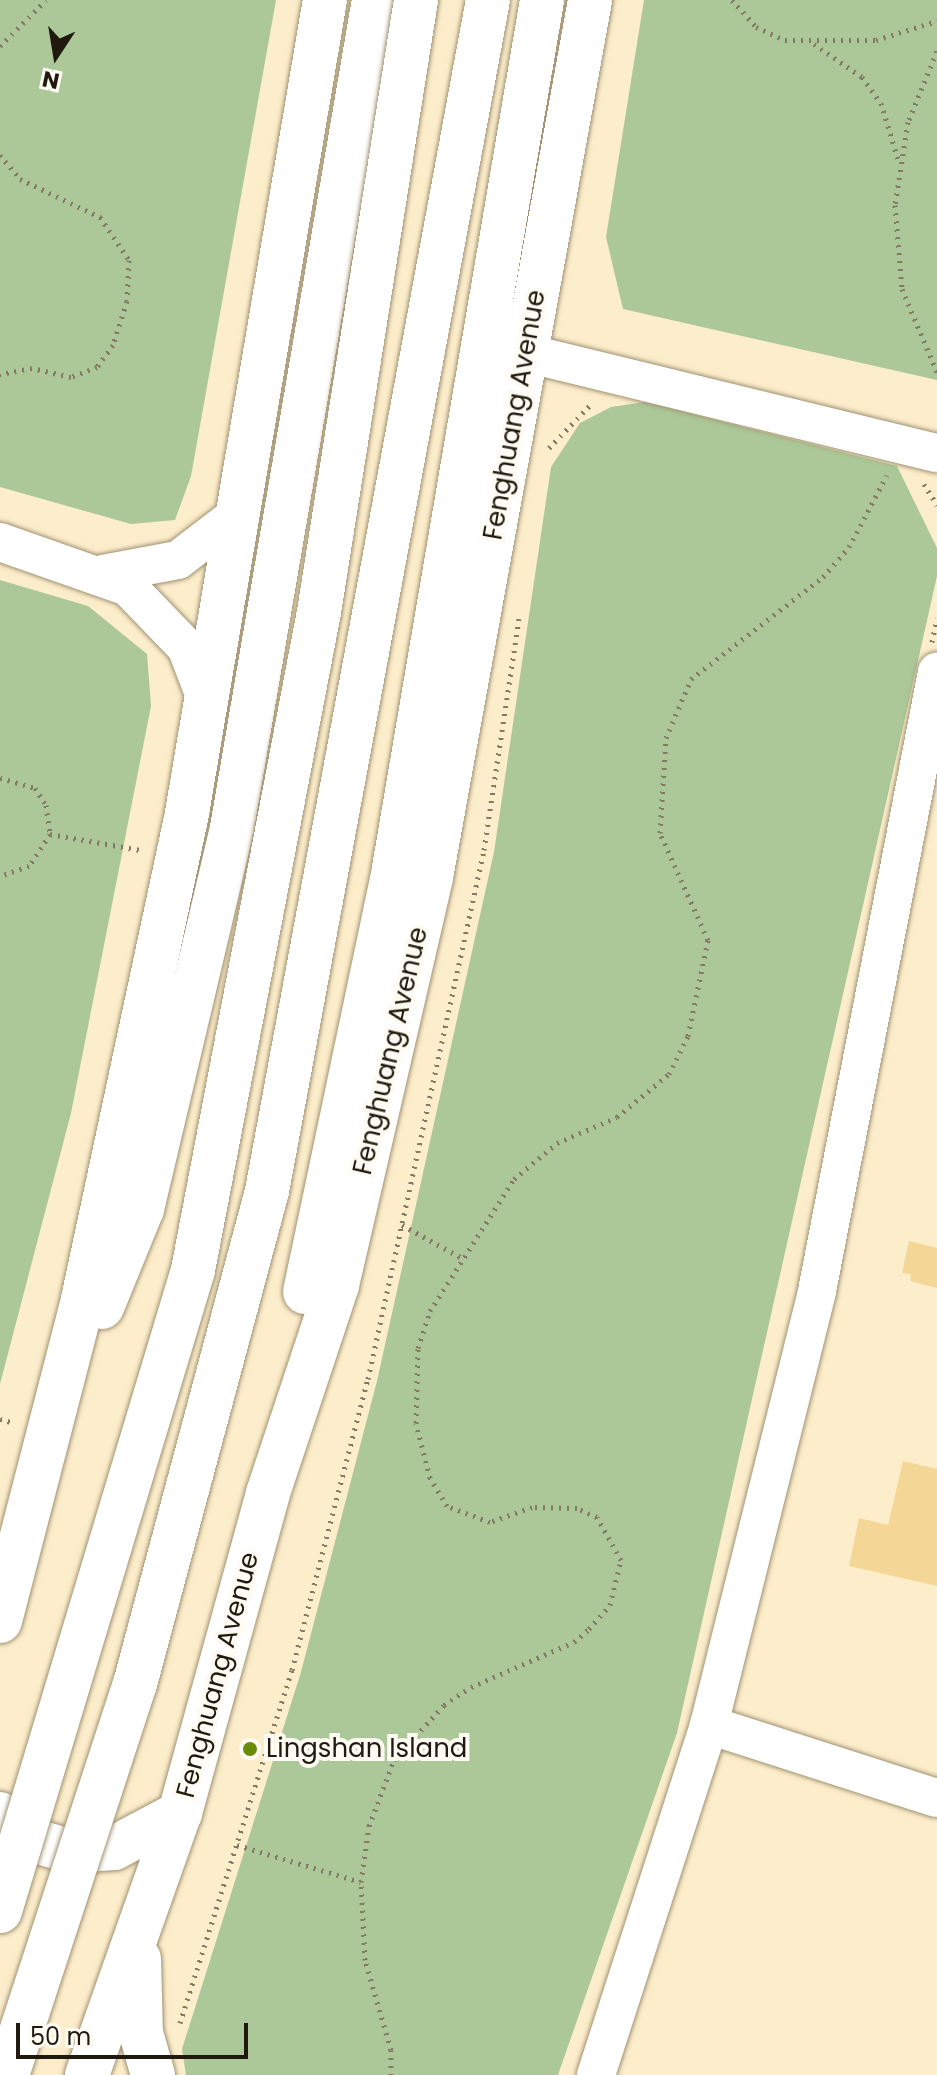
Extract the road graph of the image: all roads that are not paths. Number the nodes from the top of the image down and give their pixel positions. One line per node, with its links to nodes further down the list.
1 (325, 0): 9 (main road)
2 (374, 0): 14 (main road)
3 (416, 0): 21 (main road, bridge)
4 (488, 0): 23 (main road, bridge)
5 (542, 0): 15 (main road)
6 (590, 0): 7 (main road, Fenghuang Avenue)
7 (526, 353): 8 (street); 15 (main road, Fenghuang Avenue)
8 (927, 464)
9 (238, 514): 11 (street); 13 (main road)
10 (0, 542): 11 (street)
11 (103, 574): 13 (street)
12 (937, 672): 17 (street)
13 (206, 699): 14 (main road)
14 (51, 1434): 16 (main road)
15 (268, 1493): 19 (main road, Fenghuang Avenue)
16 (0, 1621)
17 (709, 1725): 18 (street); 26 (street)
18 (937, 1798)
19 (180, 1813): 20 (main road); 22 (main road, Fenghuang Avenue)
20 (0, 1814)
21 (0, 1911)
22 (142, 1924): 24 (main road, Fenghuang Avenue); 25 (main road)
23 (7, 2075)
24 (87, 2075)
25 (153, 2075)
26 (596, 2075)

